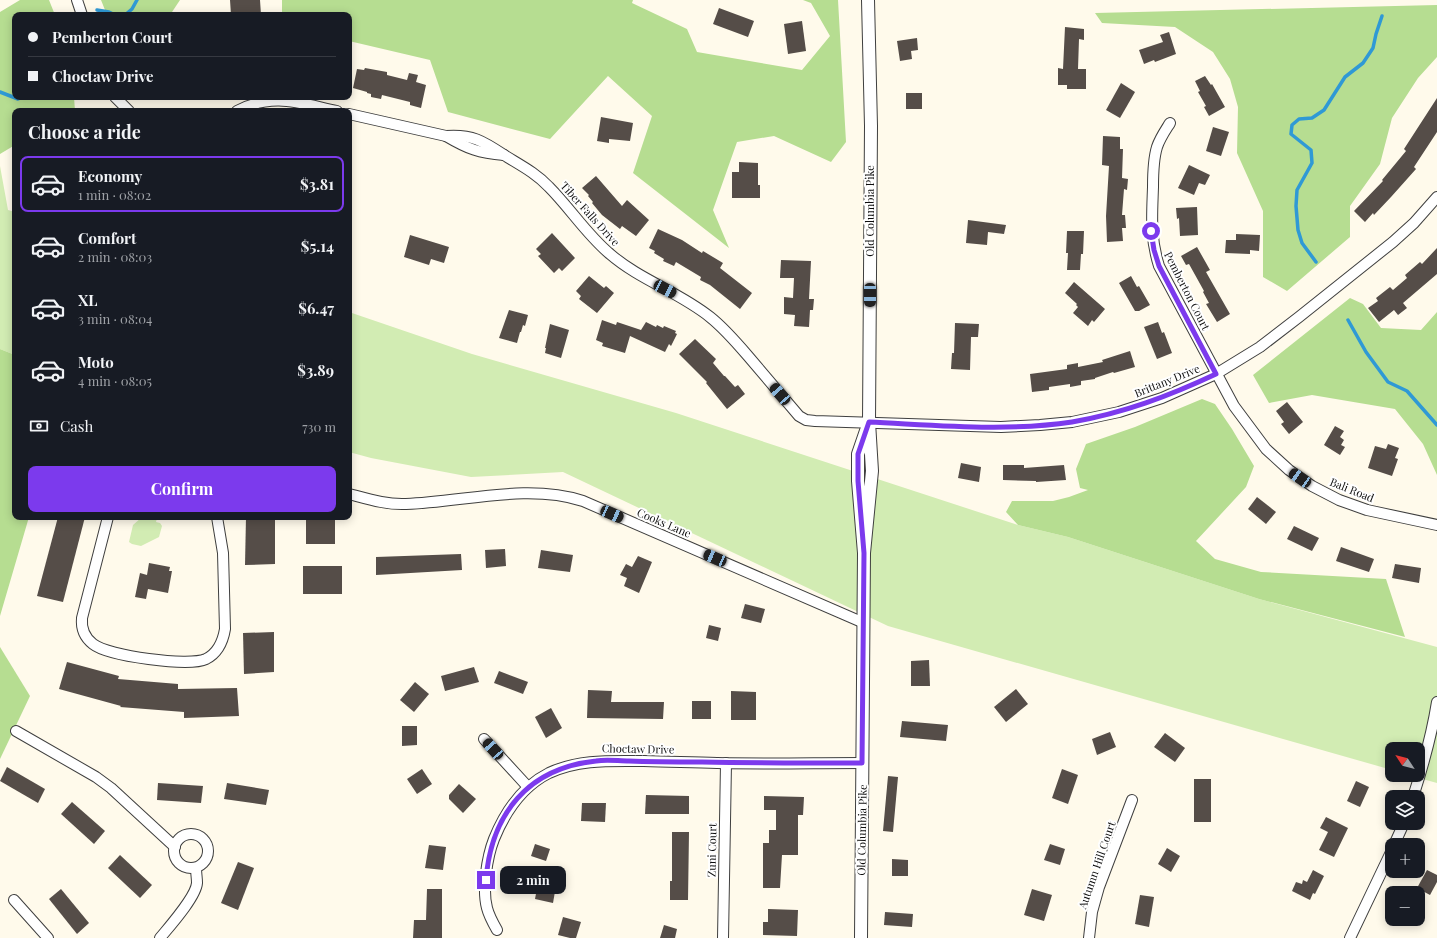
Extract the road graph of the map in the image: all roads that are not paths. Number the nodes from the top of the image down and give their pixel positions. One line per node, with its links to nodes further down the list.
1 (77, 0): 3 (street)
2 (868, 0): 14 (street, Old Columbia Pike)
3 (81, 12)
4 (118, 100): 7 (street)
5 (268, 100): 8 (street)
6 (285, 100): 9 (street)
7 (125, 108)
8 (244, 108)
9 (323, 108)
10 (352, 115): 14 (street, Tiber Falls Drive)
11 (1170, 123): 13 (street, Pemberton Court)
12 (1437, 197): 13 (street, Brittany Drive)
13 (1216, 374): 14 (street, Brittany Drive); 18 (street, Bali Road)
14 (869, 422): 19 (street, Old Columbia Pike)
15 (352, 495): 19 (street, Cooks Lane)
16 (107, 520): 17 (street)
17 (218, 520)
18 (1437, 525)
19 (864, 624): 24 (street, Old Columbia Pike)
20 (1437, 702): 26 (street)
21 (16, 731): 28 (street)
22 (484, 739): 25 (street)
23 (726, 763): 24 (street, Choctaw Drive); 25 (street, Choctaw Drive); 35 (street, Zuni Court)
24 (862, 763): 36 (street, Old Columbia Pike)
25 (528, 787): 32 (street, Choctaw Drive)
26 (1415, 790)
27 (1132, 800): 37 (street, Autumn Hill Court)
28 (175, 847): 30 (street); 30 (street)
29 (1385, 865): 38 (street)
30 (196, 868): 34 (street)
31 (14, 900): 33 (street)
32 (497, 930)
33 (48, 938)
34 (160, 938)
35 (723, 938)
36 (861, 938)
37 (1089, 938)
38 (1350, 938)

